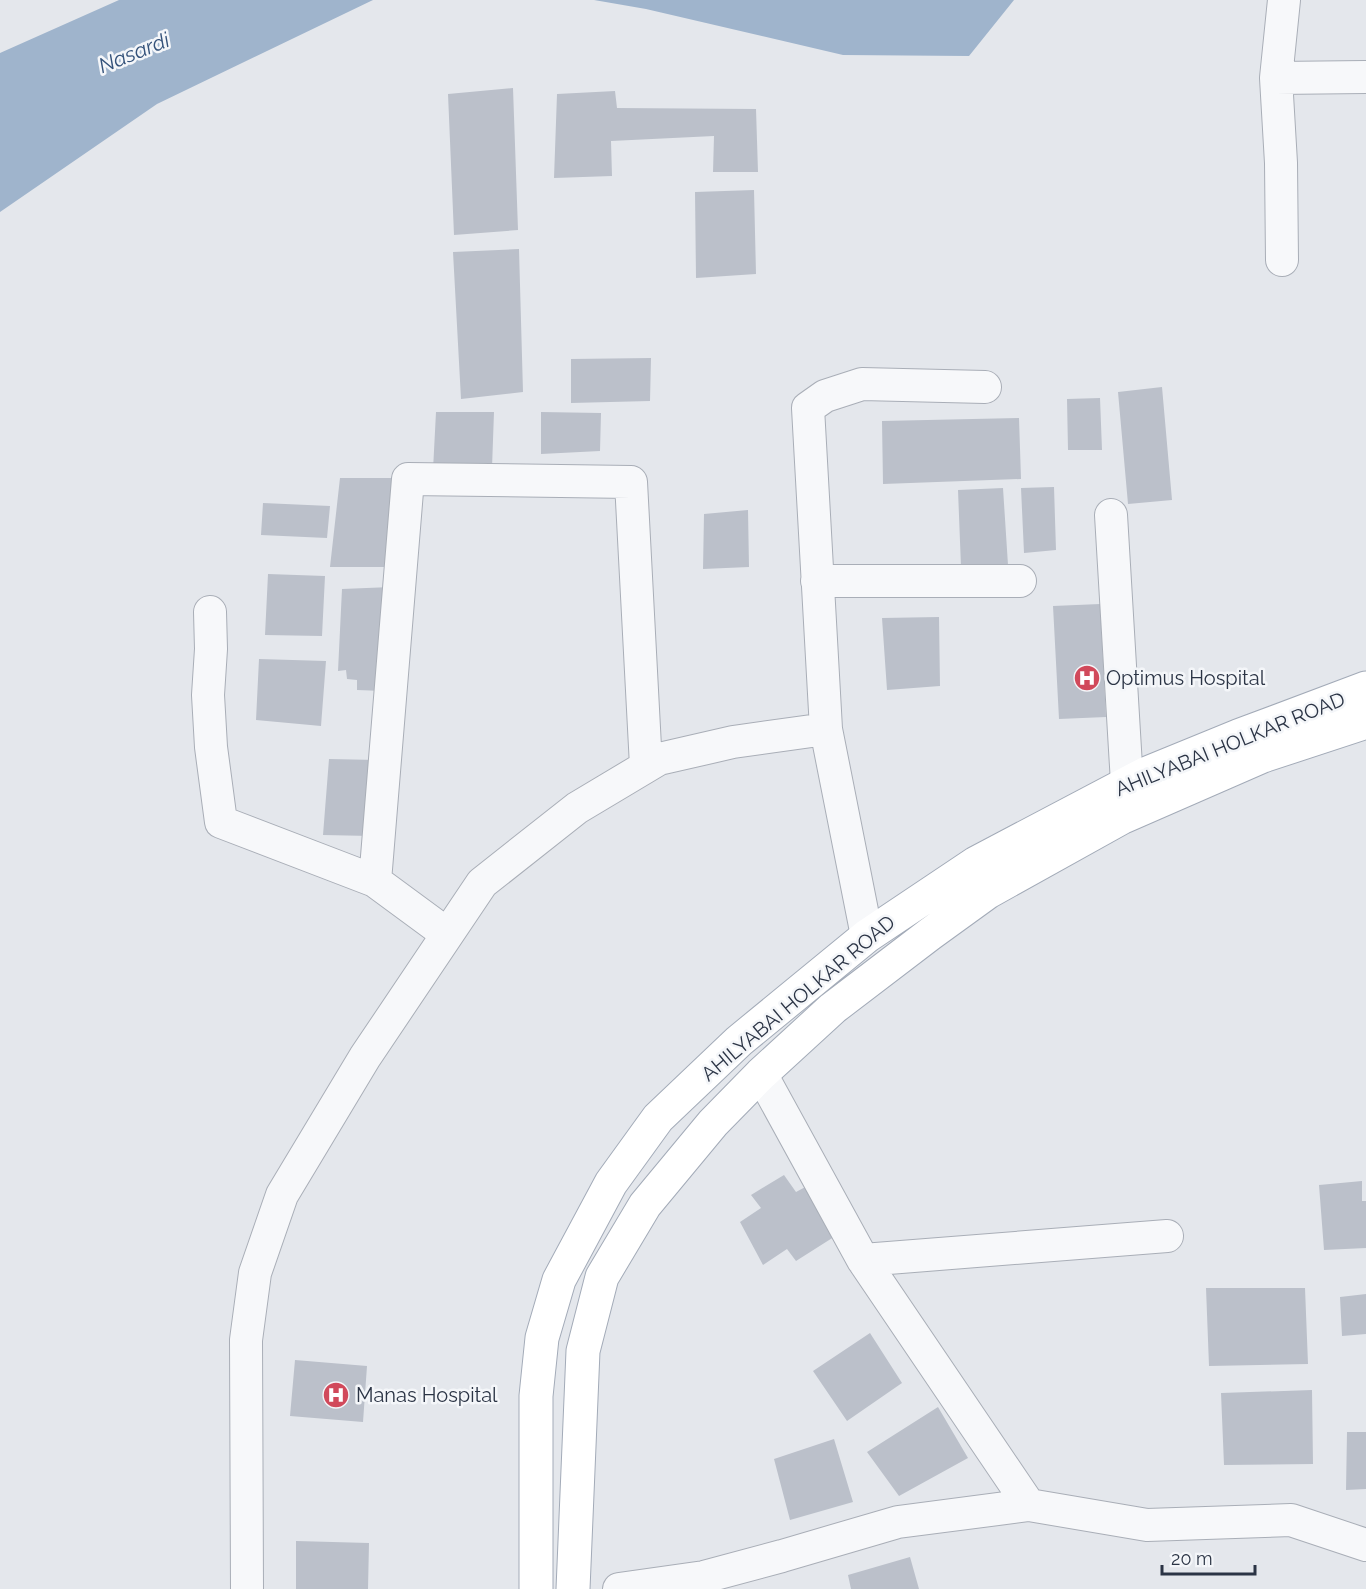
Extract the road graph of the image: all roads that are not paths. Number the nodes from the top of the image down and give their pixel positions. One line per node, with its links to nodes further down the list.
1 (1284, 0): 3 (street)
2 (1366, 77): 3 (street)
3 (1276, 78): 4 (street)
4 (1282, 260)
5 (985, 387): 8 (street)
6 (1111, 515): 14 (street)
7 (1020, 580): 8 (street)
8 (817, 581): 12 (street)
9 (210, 612): 15 (street)
10 (1366, 688): 14 (main road, AHILYABAI HOLKAR ROAD)
11 (1366, 722): 18 (main road, AHILYABAI HOLKAR ROAD)
12 (826, 729): 13 (street); 17 (street)
13 (646, 766): 15 (street); 16 (street)
14 (1127, 783): 17 (main road, AHILYABAI HOLKAR ROAD)
15 (375, 881): 16 (street)
16 (447, 934): 23 (street)
17 (867, 936): 24 (main road, AHILYABAI HOLKAR ROAD)
18 (761, 1074): 20 (street); 25 (main road, AHILYABAI HOLKAR ROAD)
19 (1167, 1236): 20 (street)
20 (863, 1260): 21 (street)
21 (1029, 1505): 22 (street); 26 (street)
22 (1366, 1545)
23 (247, 1589)
24 (536, 1589)
25 (573, 1589)
26 (619, 1589)

